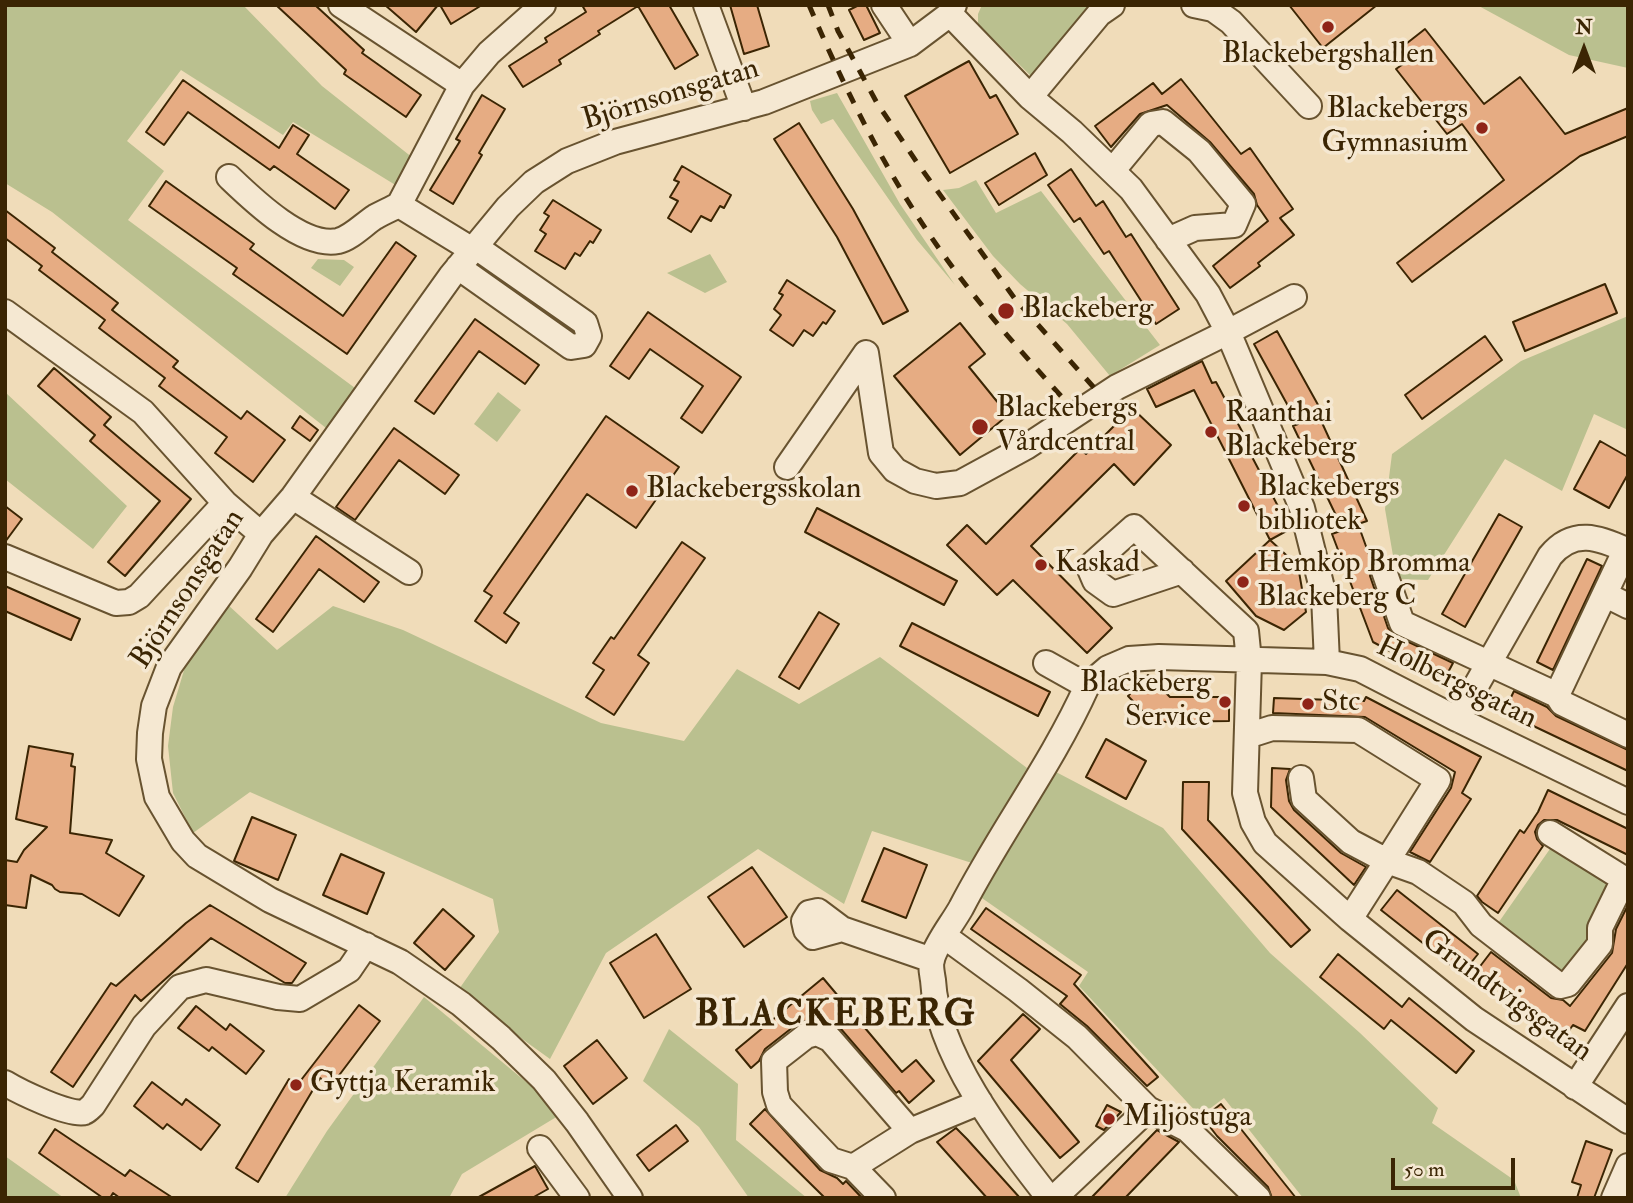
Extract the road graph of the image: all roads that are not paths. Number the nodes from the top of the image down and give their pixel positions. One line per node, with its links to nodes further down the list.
1 (341, 5): 9 (street)
2 (543, 5): 9 (street)
3 (706, 5): 12 (street)
4 (884, 5): 8 (street)
5 (1112, 5): 10 (street)
6 (1194, 5): 11 (street)
7 (952, 9): 8 (street, Björnsonsgatan); 10 (street)
8 (910, 44): 12 (street, Björnsonsgatan)
9 (462, 85): 15 (street)
10 (1030, 97): 13 (street)
11 (1309, 106)
12 (744, 108): 17 (street, Björnsonsgatan)
13 (1113, 170): 16 (street); 16 (street)
14 (229, 177): 15 (street)
15 (399, 205): 17 (street)
16 (1168, 240): 20 (street)
17 (469, 255): 17 (street); 22 (street, Björnsonsgatan)
18 (1294, 297): 20 (street)
19 (5, 312): 23 (street)
20 (1228, 332): 21 (street); 32 (street)
21 (787, 467)
22 (293, 497): 24 (street, Björnsonsgatan); 29 (street)
23 (225, 503): 24 (street); 26 (street)
24 (261, 534): 47 (street, Björnsonsgatan)
25 (1627, 550): 30 (street); 34 (street)
26 (5, 557)
27 (1182, 571): 31 (street, Grundtvigsgatan)
28 (1384, 571): 34 (street, Holbergsgatan)
29 (409, 572)
30 (1617, 601): 36 (street)
31 (1249, 661): 32 (street, Holbergsgatan); 35 (street, Holbergsgatan); 39 (street, Grundtvigsgatan)
32 (1327, 662): 37 (street, Holbergsgatan)
33 (1046, 663): 35 (street)
34 (1487, 664): 36 (street, Holbergsgatan); 37 (street)
35 (1087, 686): 46 (street, Holbergsgatan)
36 (1557, 695): 38 (street, Holbergsgatan)
37 (1457, 719): 41 (street, Holbergsgatan)
38 (1628, 735)
39 (1247, 736): 43 (street); 44 (street, Grundtvigsgatan)
40 (1301, 778): 43 (street, Grundtvigsgatan)
41 (1628, 803)
42 (1550, 833): 43 (street, Grundtvigsgatan)
43 (1387, 861): 44 (street)
44 (1350, 919): 51 (street, Grundtvigsgatan)
45 (842, 929): 48 (street)
46 (944, 936): 48 (street, Holbergsgatan); 53 (street)
47 (366, 945): 50 (street); 61 (street, Björnsonsgatan)
48 (932, 960): 52 (street, Holbergsgatan)
49 (1628, 1006): 51 (street)
50 (5, 1083)
51 (1575, 1087): 54 (street, Grundtvigsgatan)
52 (980, 1102): 55 (street); 63 (street, Holbergsgatan)
53 (1148, 1109): 63 (street, Holbergsgatan); 64 (street)
54 (1628, 1121)
55 (910, 1132): 58 (street); 58 (street)
56 (540, 1148): 60 (street)
57 (1628, 1166): 59 (street)
58 (853, 1167): 62 (street)
59 (1615, 1197)
60 (577, 1198)
61 (630, 1198)
62 (883, 1198)
63 (1051, 1198)
64 (1258, 1198)

